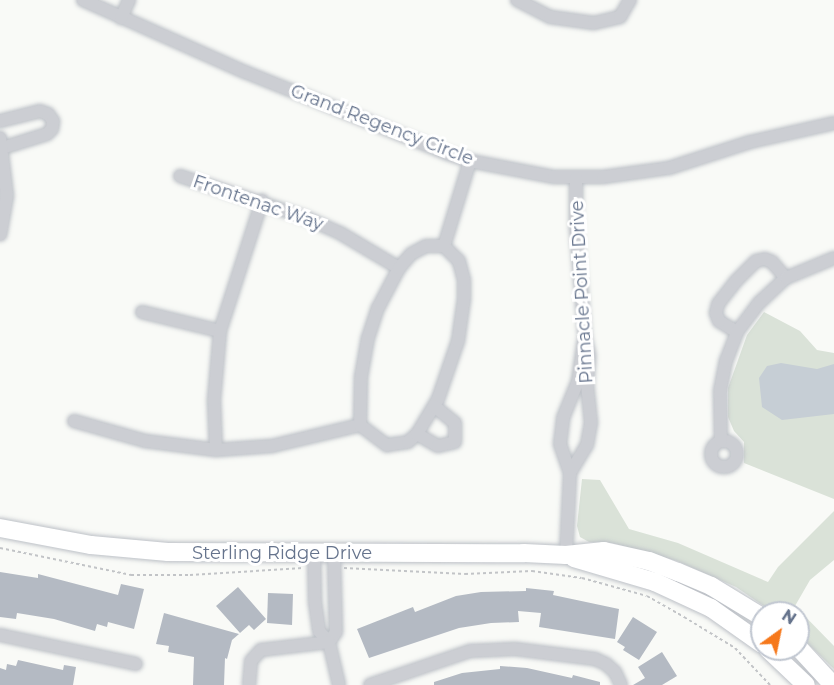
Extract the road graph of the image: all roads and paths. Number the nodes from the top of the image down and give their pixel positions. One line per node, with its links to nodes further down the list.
1 (83, 0): 5 (street, Grand Regency Circle)
2 (129, 0): 6 (street)
3 (517, 0): 4 (street)
4 (630, 0)
5 (104, 5): 6 (street, Grand Regency Circle)
6 (121, 18): 10 (street, Grand Regency Circle)
7 (0, 121): 9 (street)
8 (834, 123): 12 (street, Grand Regency Circle)
9 (1, 143): 14 (street)
10 (470, 161): 12 (street, Grand Regency Circle); 15 (street)
11 (180, 176): 13 (street, Frontenac Way)
12 (576, 178): 22 (street, Pinnacle Point Drive)
13 (262, 201): 17 (street, Frontenac Way); 20 (street)
14 (0, 234)
15 (444, 246): 17 (street); 24 (street)
16 (834, 258): 18 (street)
17 (399, 268): 27 (street)
18 (786, 278): 21 (street); 21 (street)
19 (142, 312): 20 (street)
20 (220, 331): 30 (street)
21 (737, 332): 29 (street)
22 (585, 337): 23 (street); 25 (street, Pinnacle Point Drive)
23 (570, 405): 25 (street, Pinnacle Point Drive); 31 (street, Pinnacle Point Drive)
24 (434, 406): 28 (street); 28 (street)
25 (588, 406): 31 (street, Pinnacle Point Drive)
26 (74, 421): 30 (street)
27 (360, 425): 28 (street); 30 (street)
28 (417, 434)
29 (721, 441)
30 (216, 450)
31 (570, 473): 34 (street, Pinnacle Point Drive)
32 (0, 528): 35 (street, Sterling Ridge Drive)
33 (0, 548): 35 (path)
34 (566, 555): 36 (street, Sterling Ridge Drive); 37 (street, Sterling Ridge Drive); 39 (street, Sterling Ridge Drive)
35 (315, 561): 36 (street, Sterling Ridge Drive); 40 (street)
36 (333, 561): 40 (street); 48 (path)
37 (750, 610)
38 (0, 635): 43 (street)
39 (750, 636)
40 (329, 642): 44 (street); 45 (street)
41 (810, 660): 50 (street)
42 (781, 661): 49 (street)
43 (136, 664)
44 (249, 685)
45 (339, 685)
46 (370, 685): 47 (street)
47 (621, 685)
48 (771, 685)
49 (806, 685)
50 (833, 685)

